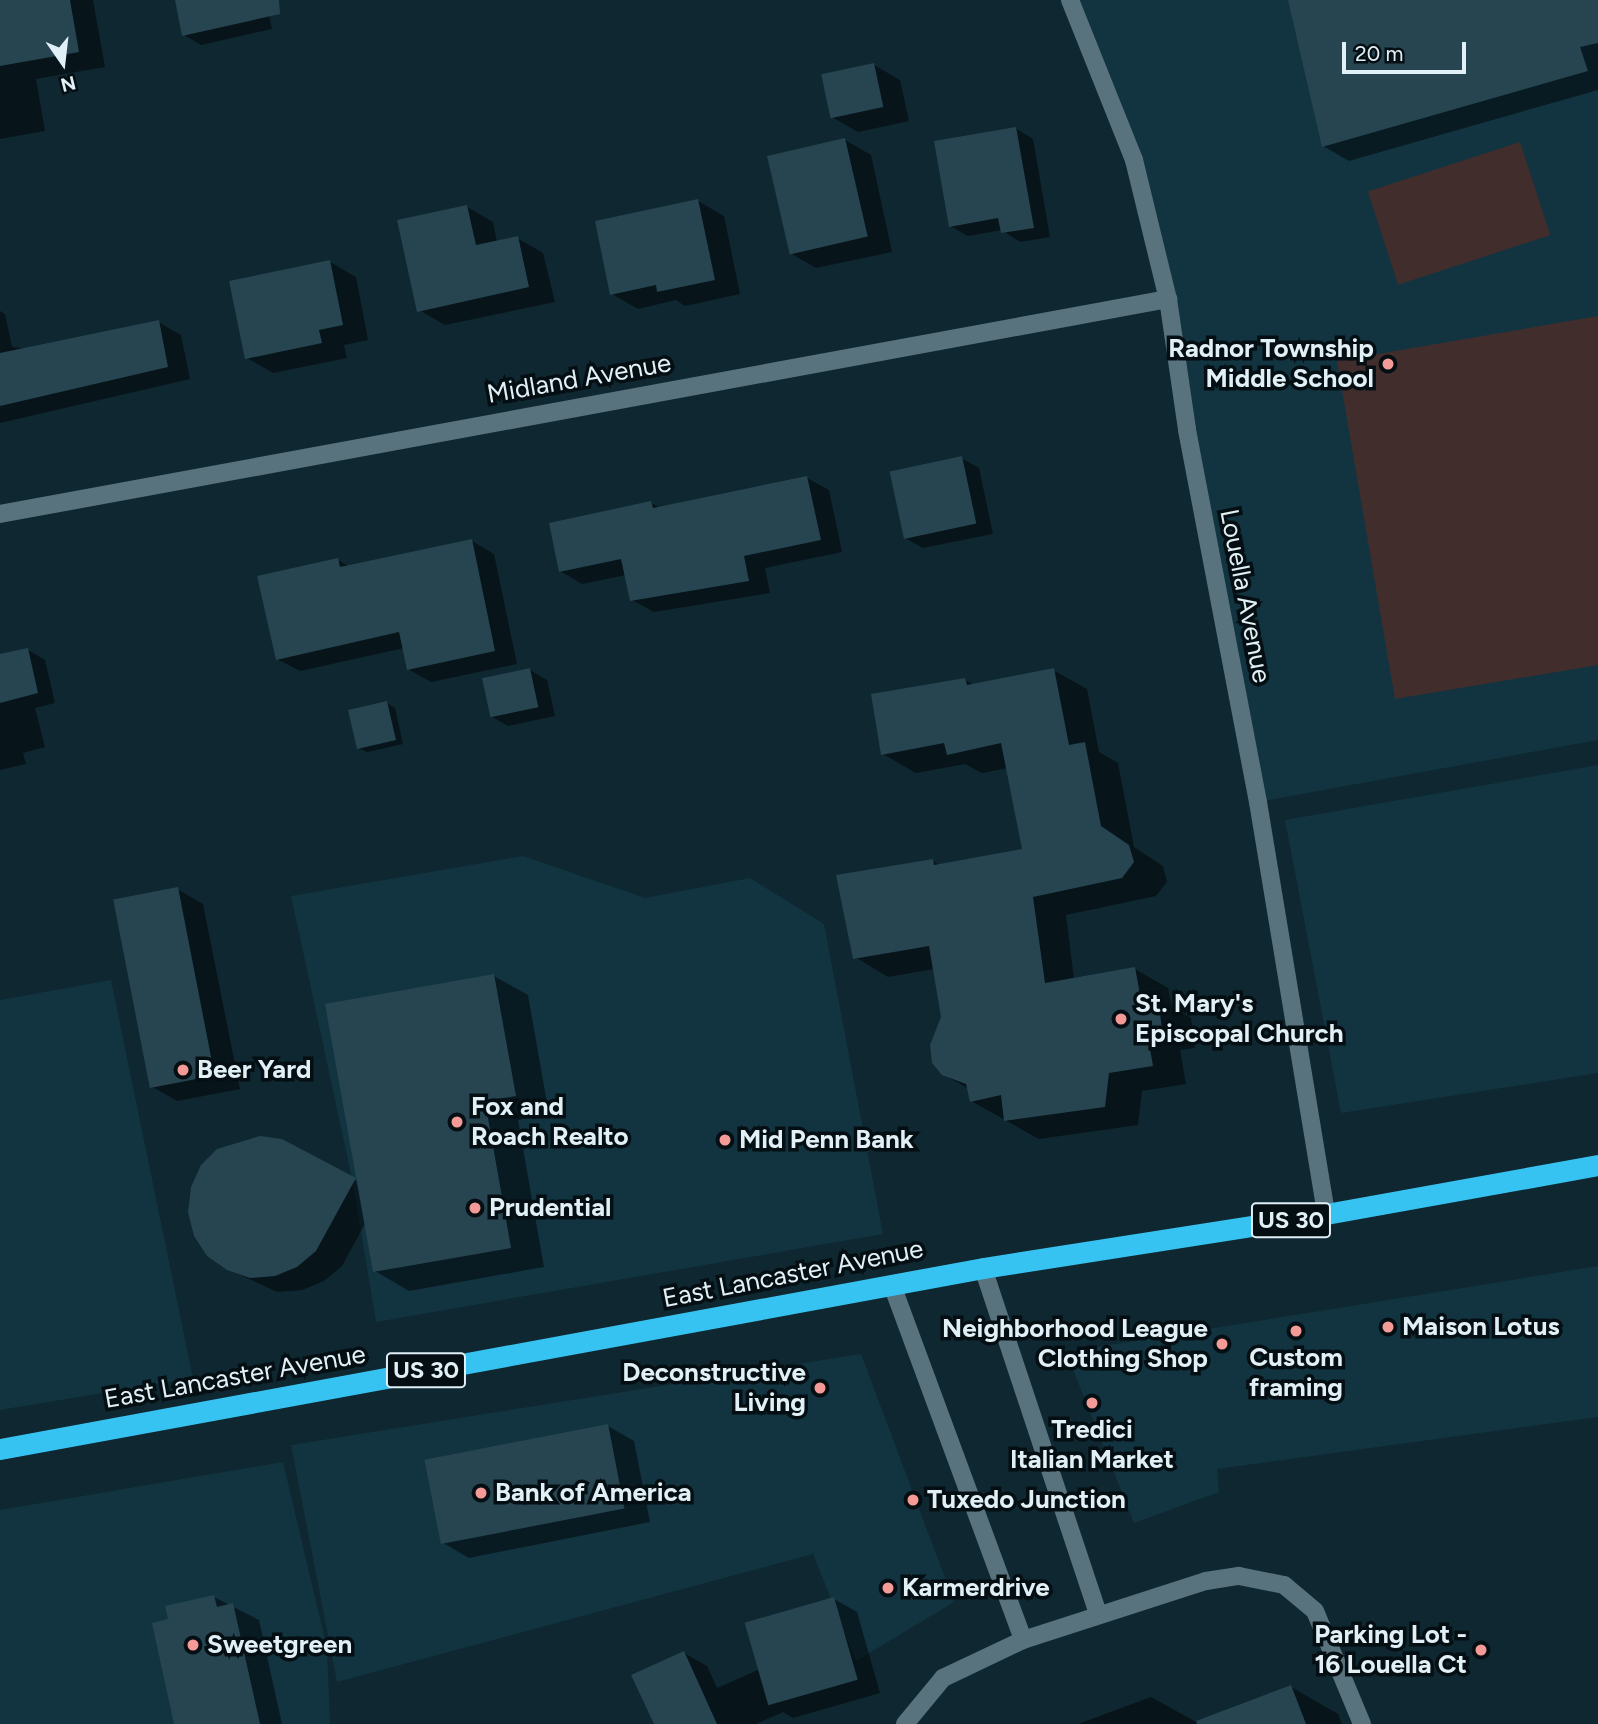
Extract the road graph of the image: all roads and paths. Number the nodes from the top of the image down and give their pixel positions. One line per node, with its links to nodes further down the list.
1 (1070, 0): 2 (street, Louella Avenue)
2 (1168, 299): 3 (street, Midland Avenue); 5 (street, Louella Avenue)
3 (0, 514)
4 (1598, 1165): 5 (highway, East Lancaster Avenue / US 30)
5 (1326, 1214): 6 (highway, East Lancaster Avenue / US 30)
6 (983, 1268): 7 (highway, East Lancaster Avenue / US 30); 9 (street)
7 (892, 1284): 8 (highway, East Lancaster Avenue / US 30); 10 (street)
8 (0, 1449)
9 (1098, 1613): 10 (street); 12 (street)
10 (1023, 1640): 11 (street)
11 (905, 1724)
12 (1362, 1724)

